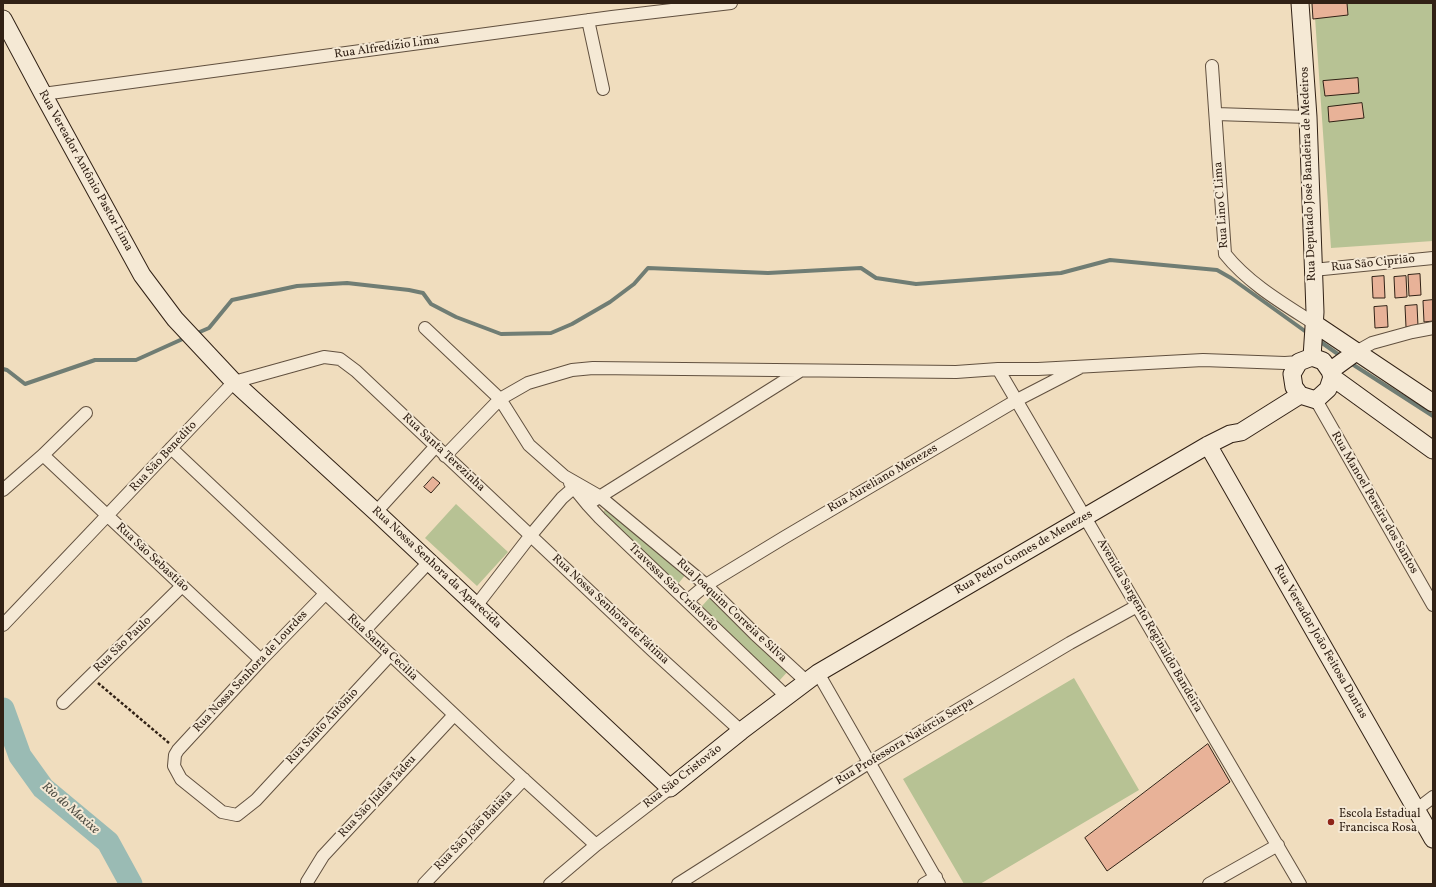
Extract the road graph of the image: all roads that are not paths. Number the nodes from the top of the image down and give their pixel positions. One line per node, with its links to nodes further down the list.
1 (731, 3): 4 (street, Rua Alfredízio Lima)
2 (1300, 3): 9 (street, Rua Deputado José Bandeira de Medeiros)
3 (3, 18): 7 (street, Rua Vereador Antônio Pastor Lima)
4 (588, 20): 6 (street); 7 (street, Rua Alfredízio Lima)
5 (1212, 66): 8 (street, Rua Lino C Lima)
6 (603, 89)
7 (43, 94): 15 (street, Rua Vereador Antônio Pastor Lima)
8 (1216, 114): 9 (street); 14 (street, Rua Lino C Lima)
9 (1308, 117): 11 (street, Rua Deputado José Bandeira de Medeiros)
10 (1433, 258): 11 (street, Rua São Ciprião)
11 (1313, 270): 14 (street, Rua Deputado José Bandeira de Medeiros)
12 (425, 328): 22 (street, Travessa São Cristovão)
13 (1433, 328): 16 (street)
14 (1311, 344): 16 (street); 16 (street); 17 (street); 21 (street, Rua Deputado José Bandeira de Medeiros)
15 (202, 348): 20 (street, Rua Nossa Senhora da Aparecida)
16 (1342, 364): 24 (street); 25 (street); 30 (street)
17 (1084, 366): 18 (street); 23 (street, Rua Aureliano Menezes)
18 (998, 369): 19 (street); 23 (street, Avenida Sargento Reginaldo Bandeira)
19 (800, 371): 22 (street); 35 (street)
20 (234, 382): 28 (street, Rua Santa Terezinha); 29 (street, Rua São Benedito); 37 (street, Rua Nossa Senhora da Aparecida)
21 (1297, 391): 24 (street); 27 (street, Rua Pedro Gomes de Menezes)
22 (500, 400): 32 (street); 33 (street, Travessa São Cristovão)
23 (1017, 400): 39 (street, Avenida Sargento Reginaldo Bandeira); 42 (street, Rua Aureliano Menezes)
24 (1316, 400): 46 (street, Rua Manoel Pereira dos Santos)
25 (1433, 402)
26 (86, 413): 31 (street)
27 (1208, 445): 39 (street, Rua Pedro Gomes de Menezes); 63 (street, Rua Vereador João Feitosa Dantas)
28 (436, 446): 32 (street, Rua Santa Terezinha); 37 (street)
29 (171, 448): 38 (street, Rua São Benedito); 44 (street, Rua Santa Cecilia)
30 (1433, 450)
31 (43, 455): 34 (street); 38 (street, Rua São Sebastião)
32 (445, 456): 40 (street, Rua Santa Terezinha)
33 (576, 486): 35 (street, Travessa São Cristovão); 36 (street, Travessa São Cristovão); 40 (street)
34 (3, 490)
35 (599, 496): 36 (street); 42 (street, Rua Joaquim Correia e Silva)
36 (588, 505): 45 (street, Travessa São Cristovão)
37 (376, 512): 41 (street, Rua Nossa Senhora da Aparecida)
38 (108, 517): 43 (street, Rua São Sebastião); 49 (street, Rua São Benedito)
39 (1085, 517): 48 (street, Avenida Sargento Reginaldo Bandeira); 53 (street, Rua Pedro Gomes de Menezes)
40 (531, 535): 47 (street); 57 (street, Rua Nossa Senhora de Fátima)
41 (429, 562): 47 (street, Rua Nossa Senhora da Aparecida); 50 (street)
42 (706, 585): 45 (street, Rua Aureliano Menezes); 53 (street, Rua Joaquim Correia e Silva)
43 (182, 586): 52 (street, Rua São Sebastião); 55 (street, Rua São Paulo)
44 (325, 594): 50 (street, Rua Santa Cecilia); 52 (street, Rua Nossa Senhora de Lourdes)
45 (686, 601): 54 (street, Travessa São Cristovão)
46 (1433, 605)
47 (476, 606): 61 (street, Rua Nossa Senhora da Aparecida)
48 (1137, 606): 59 (street, Rua Professora Natércia Serpa); 66 (street, Avenida Sargento Reginaldo Bandeira)
49 (3, 625)
50 (365, 630): 51 (street, Rua Santa Cecilia)
51 (390, 655): 56 (street, Rua Santa Cecilia); 58 (street, Rua Santo Antônio)
52 (261, 660): 58 (street, Rua Nossa Senhora de Lourdes)
53 (812, 677): 54 (street, Rua São Cristovão); 59 (street, Rua Joaquim Correia e Silva)
54 (786, 696): 57 (street, Rua São Cristovão)
55 (63, 703)
56 (454, 715): 60 (street, Rua Santa Cecilia); 69 (street, Rua São Judas Tadeu)
57 (741, 731): 61 (street, Rua São Cristovão)
58 (178, 750)
59 (870, 762): 67 (street, Rua Joaquim Correia e Silva); 71 (street, Rua Professora Natércia Serpa)
60 (524, 779): 65 (street, Rua Santa Cecilia); 70 (street, Rua São João Batista)
61 (670, 788): 65 (street, Rua São Cristovão)
62 (1433, 798): 63 (street)
63 (1416, 810): 64 (street, Rua Vereador João Feitosa Dantas)
64 (1433, 839)
65 (596, 844): 68 (street, Rua São Cristovão)
66 (1278, 845): 73 (street); 74 (street, Avenida Sargento Reginaldo Bandeira)
67 (938, 881): 72 (street)
68 (553, 883)
69 (307, 884)
70 (424, 884)
71 (678, 884)
72 (924, 884)
73 (1209, 884)
74 (1300, 884)

